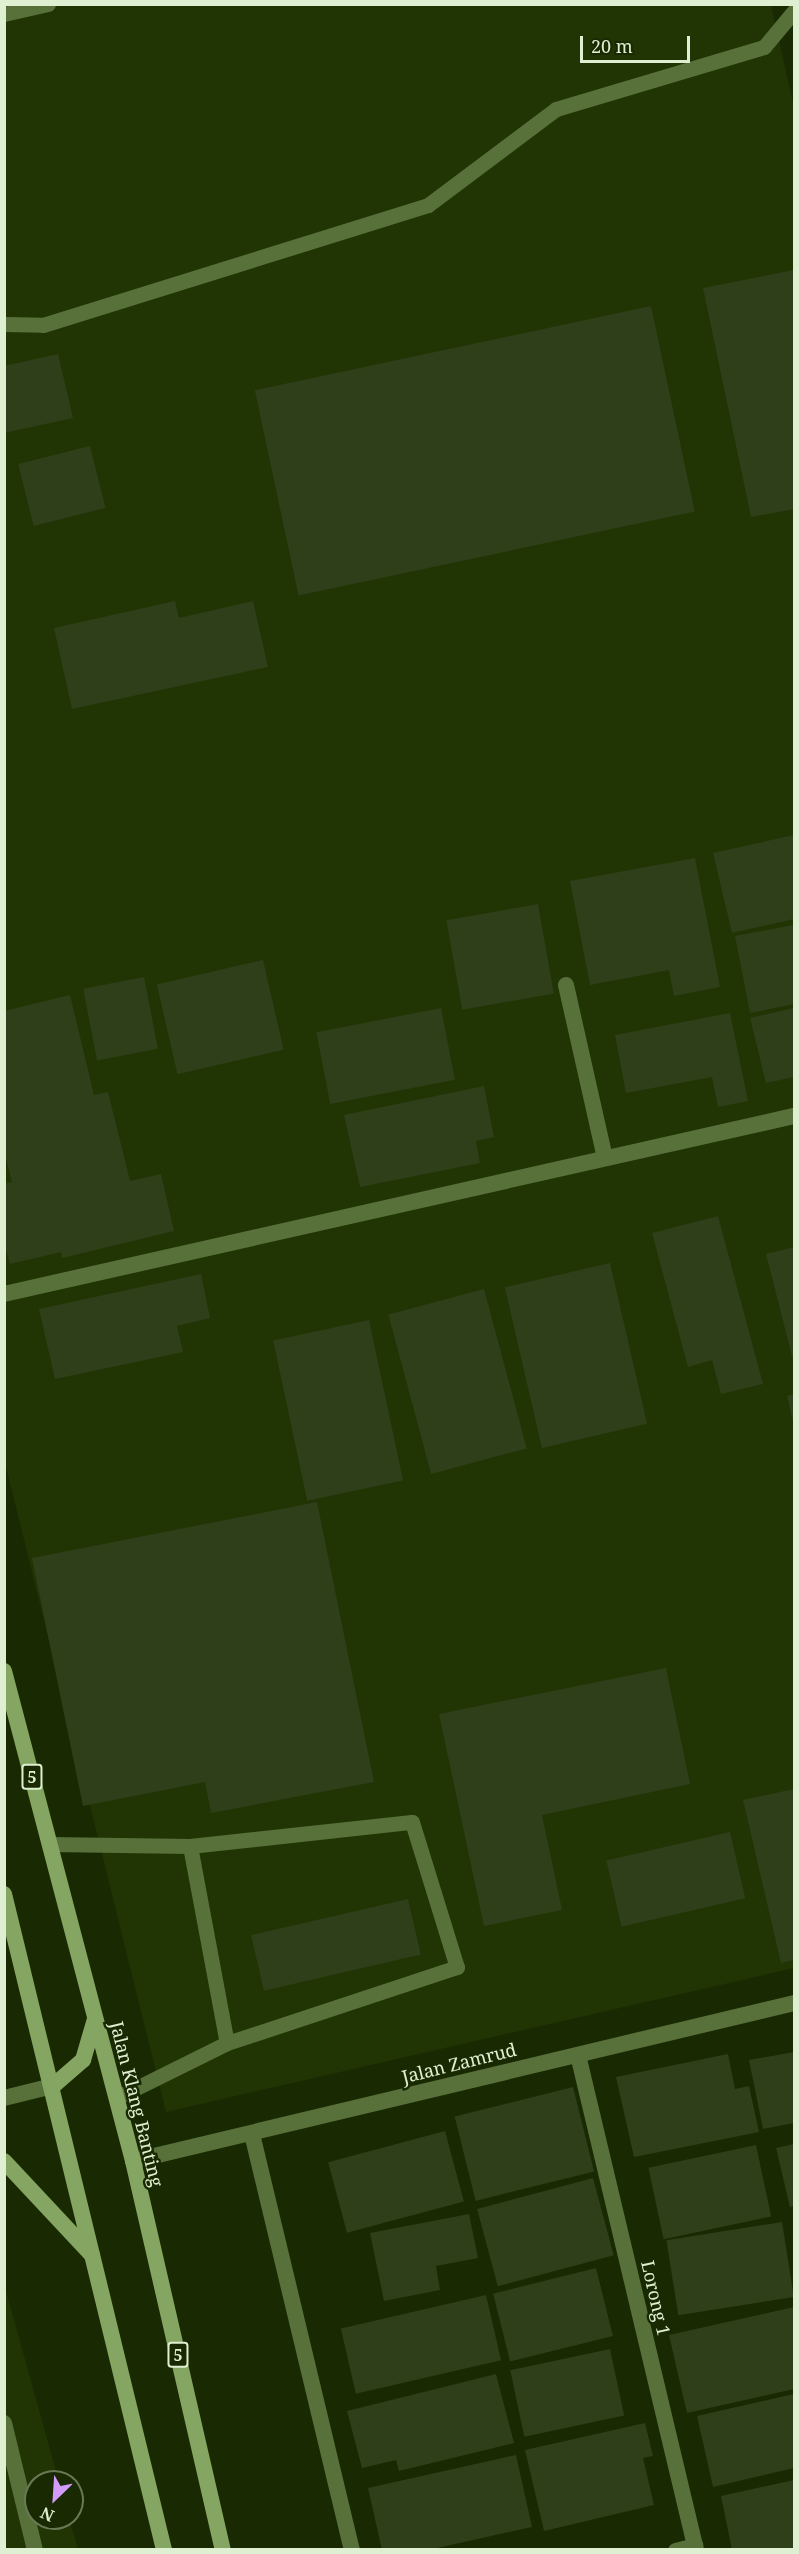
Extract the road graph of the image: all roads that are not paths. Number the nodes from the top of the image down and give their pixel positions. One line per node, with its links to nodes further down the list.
1 (48, 4): 4 (lane)
2 (793, 4): 3 (lane)
3 (795, 10): 5 (lane)
4 (4, 14)
5 (4, 324)
6 (566, 985): 8 (street)
7 (795, 1116): 8 (street)
8 (605, 1158): 9 (street)
9 (4, 1294)
10 (4, 1671): 11 (highway, Jalan Klang Banting / 5)
11 (49, 1844): 12 (lane); 15 (highway, Jalan Klang Banting / 5)
12 (190, 1846): 16 (lane); 16 (lane)
13 (4, 1894): 18 (highway)
14 (795, 2003): 17 (street, Jalan Zamrud)
15 (95, 2019): 18 (highway); 20 (highway, Jalan Klang Banting / 5)
16 (227, 2043): 20 (lane)
17 (578, 2055): 21 (street, Jalan Zamrud); 26 (street, Lorong 1)
18 (53, 2086): 19 (street); 24 (highway)
19 (4, 2098)
20 (116, 2098): 23 (highway, Jalan Klang Banting / 5)
21 (252, 2134): 23 (street, Jalan Zamrud); 30 (street)
22 (4, 2161): 24 (highway)
23 (133, 2161): 29 (highway, Jalan Klang Banting / 5)
24 (93, 2256): 28 (highway)
25 (4, 2423): 27 (street)
26 (695, 2547): 31 (lane)
27 (35, 2550)
28 (165, 2550)
29 (223, 2550)
30 (352, 2550)
31 (675, 2550)

